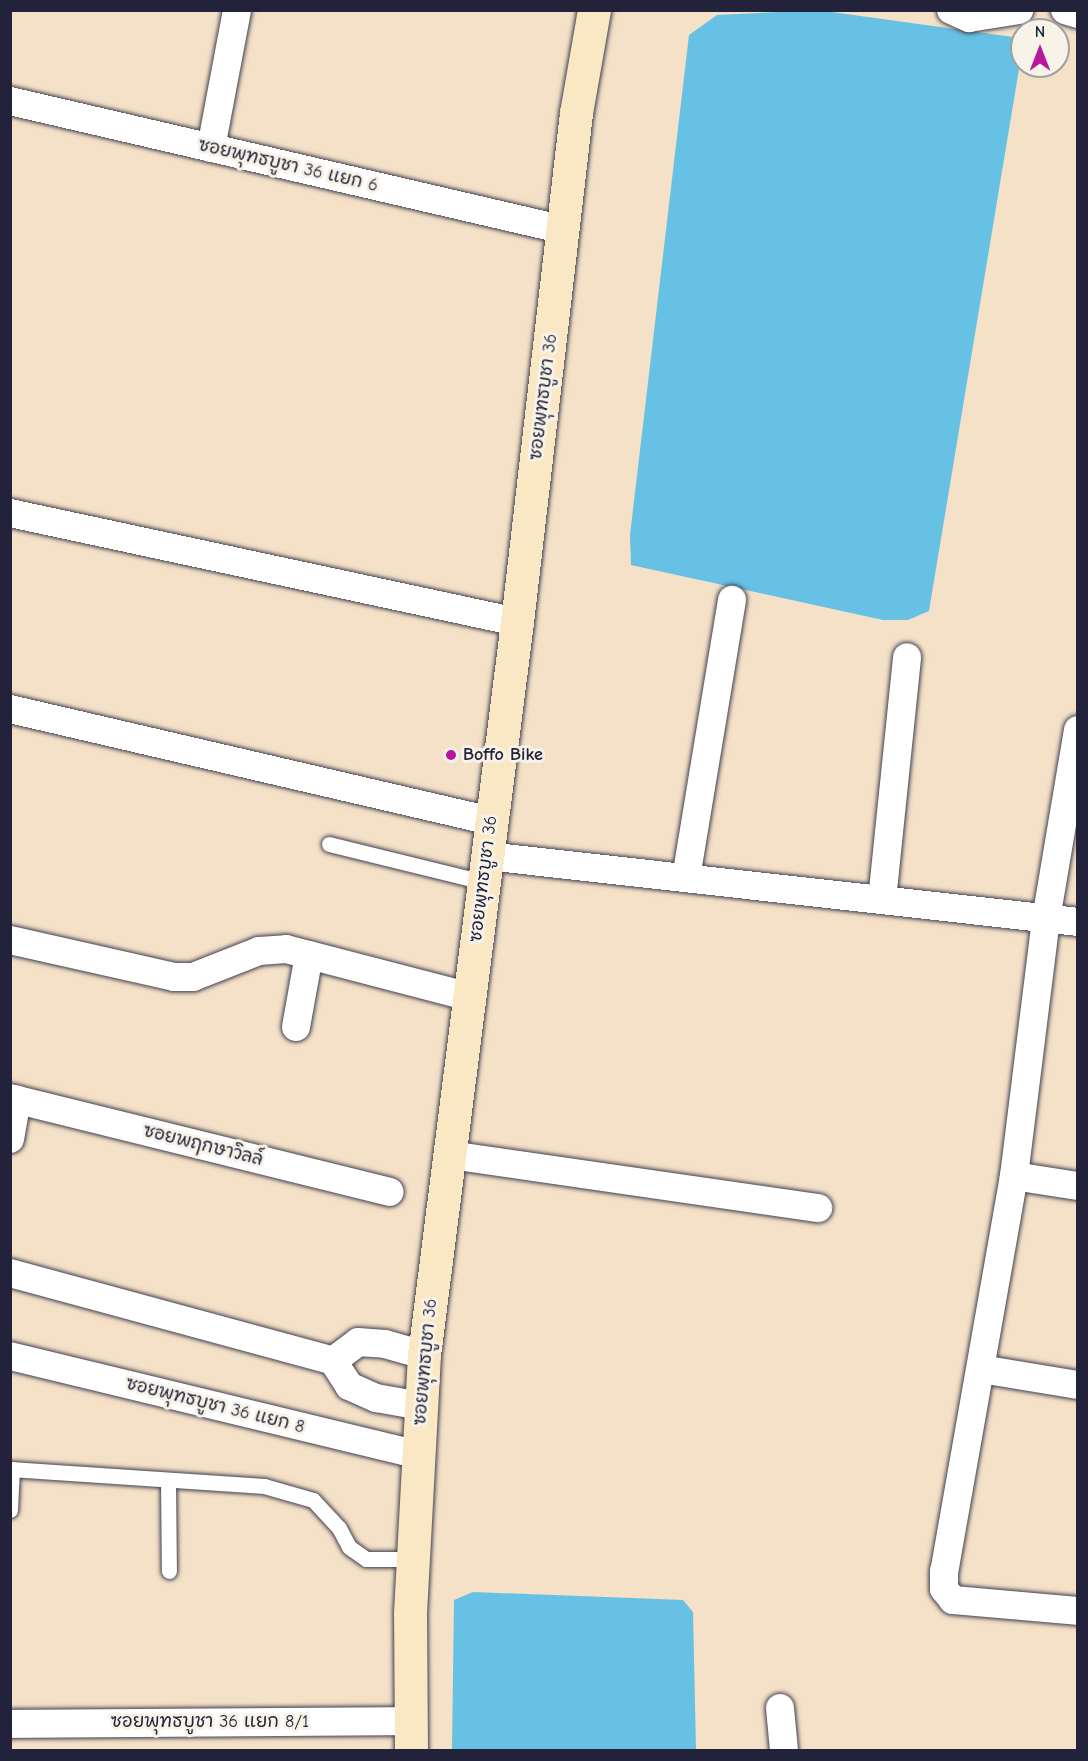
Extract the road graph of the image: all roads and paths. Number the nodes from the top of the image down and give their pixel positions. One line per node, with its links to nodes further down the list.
1 (237, 10): 8 (street)
2 (594, 10): 9 (street, ซอยพุทธบูชา 36)
3 (951, 10): 4 (street)
4 (1019, 10)
5 (1065, 10): 6 (street)
6 (1077, 14)
7 (10, 101): 8 (street, ซอยพุทธบูชา 36 แยก 6)
8 (211, 148): 9 (street, ซอยพุทธบูชา 36 แยก 6)
9 (565, 230): 12 (street, ซอยพุทธบูชา 36)
10 (10, 513): 12 (street)
11 (732, 600): 19 (street)
12 (517, 622): 16 (street, ซอยพุทธบูชา 36)
13 (907, 657): 20 (street)
14 (10, 709): 16 (street)
15 (1077, 730): 21 (street)
16 (492, 821): 18 (street, ซอยพุทธบูชา 36)
17 (329, 844): 18 (lane)
18 (486, 869): 19 (street); 25 (street, ซอยพุทธบูชา 36)
19 (686, 878): 20 (street)
20 (882, 900): 21 (street)
21 (1047, 919): 22 (street); 30 (street)
22 (1077, 922)
23 (10, 940): 24 (street)
24 (309, 956): 25 (street); 26 (street)
25 (470, 997): 29 (street, ซอยพุทธบูชา 36)
26 (296, 1028)
27 (14, 1099): 28 (street, ซอยพฤกษาวิลล์); 32 (street, ซอยพฤกษาวิลล์)
28 (10, 1139)
29 (450, 1155): 33 (street); 35 (street, ซอยพุทธบูชา 36)
30 (1014, 1176): 31 (street); 38 (street)
31 (1077, 1186)
32 (390, 1192)
33 (818, 1208)
34 (10, 1273): 37 (street)
35 (424, 1355): 37 (street); 40 (street, ซอยพุทธบูชา 36)
36 (10, 1356): 41 (street, ซอยพุทธบูชา 36 แยก 8)
37 (333, 1361): 40 (street)
38 (981, 1369): 39 (street); 47 (street)
39 (1077, 1385)
40 (421, 1407): 41 (street, ซอยพุทธบูชา 36)
41 (419, 1455): 45 (street, ซอยพุทธบูชา 36)
42 (11, 1469): 43 (lane); 44 (lane)
43 (168, 1481): 45 (lane); 46 (lane)
44 (10, 1510)
45 (412, 1559): 50 (street, ซอยพุทธบูชา 36)
46 (169, 1572)
47 (1077, 1611)
48 (780, 1708): 51 (street)
49 (10, 1724): 50 (street, ซอยพุทธบูชา 36 แยก 8/1)
50 (410, 1736)
51 (784, 1750)

